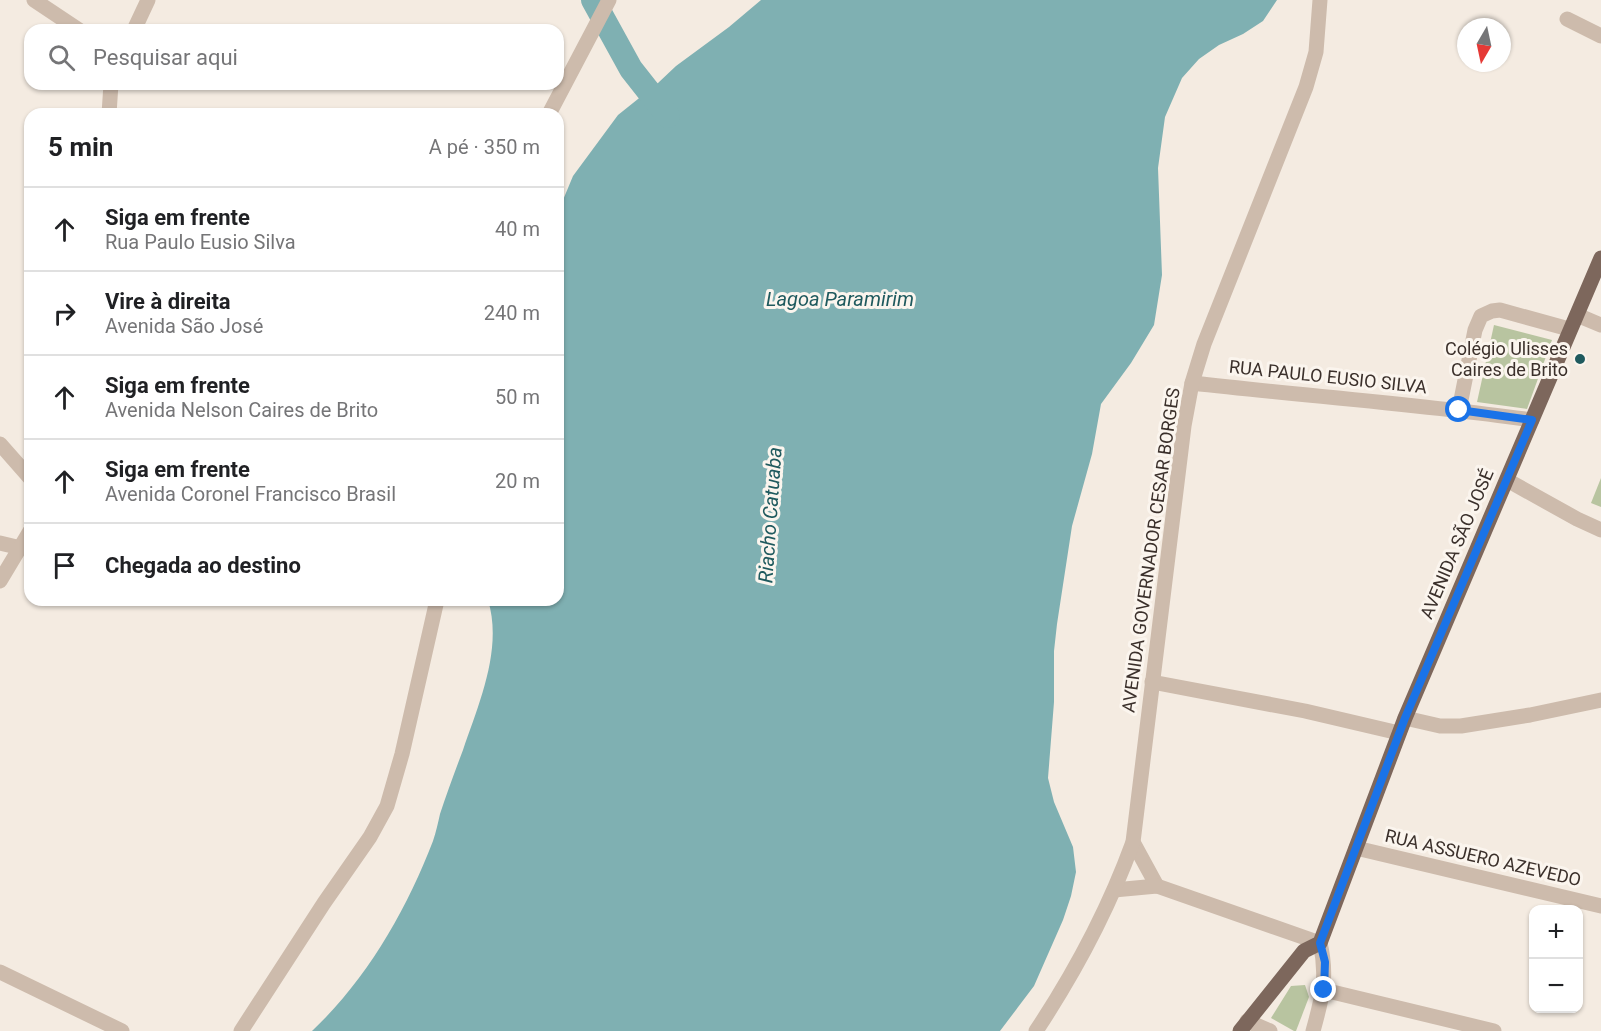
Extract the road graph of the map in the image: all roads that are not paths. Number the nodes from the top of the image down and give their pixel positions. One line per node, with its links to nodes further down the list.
1 (34, 0): 6 (street)
2 (148, 0): 7 (street)
3 (609, 0): 9 (street)
4 (1320, 0): 17 (street, AVENIDA GOVERNADOR CESAR BORGES)
5 (1567, 19): 8 (street)
6 (70, 24)
7 (137, 24)
8 (1601, 36)
9 (564, 86)
10 (111, 90): 12 (street)
11 (562, 90): 13 (street)
12 (109, 108)
13 (552, 108)
14 (1601, 258): 15 (main road, AVENIDA SÃO JOSÉ)
15 (1573, 322): 16 (street); 18 (street); 19 (main road, AVENIDA SÃO JOSÉ)
16 (1601, 325)
17 (1192, 383): 18 (street, RUA PAULO EUSIO SILVA); 29 (street, AVENIDA GOVERNADOR CESAR BORGES)
18 (1459, 410): 19 (street, RUA PAULO EUSIO SILVA)
19 (1532, 420): 22 (main road, AVENIDA SÃO JOSÉ)
20 (0, 444): 21 (street)
21 (24, 471)
22 (1507, 480): 23 (street); 31 (main road, AVENIDA SÃO JOSÉ)
23 (1601, 530)
24 (24, 542): 26 (street)
25 (0, 543): 26 (street)
26 (21, 548): 27 (street)
27 (0, 581)
28 (436, 606): 43 (street)
29 (1152, 682): 32 (street); 33 (street, AVENIDA GOVERNADOR CESAR BORGES)
30 (1601, 700): 31 (street)
31 (1405, 718): 32 (main road, AVENIDA SÃO JOSÉ)
32 (1399, 733): 34 (main road, AVENIDA SÃO JOSÉ)
33 (1133, 842): 35 (street); 36 (street, AVENIDA GOVERNADOR CESAR BORGES)
34 (1356, 848): 37 (street, RUA ASSUERO AZEVEDO); 38 (main road, AVENIDA SÃO JOSÉ)
35 (1157, 886): 36 (street); 38 (street)
36 (1114, 890): 44 (street, AVENIDA GOVERNADOR CESAR BORGES)
37 (1601, 906)
38 (1320, 943): 40 (street); 41 (main road)
39 (0, 972): 42 (street)
40 (1324, 990): 46 (street); 47 (street)
41 (1244, 1026): 45 (street)
42 (122, 1031)
43 (241, 1031)
44 (1036, 1031)
45 (1270, 1031)
46 (1313, 1031)
47 (1494, 1031)

